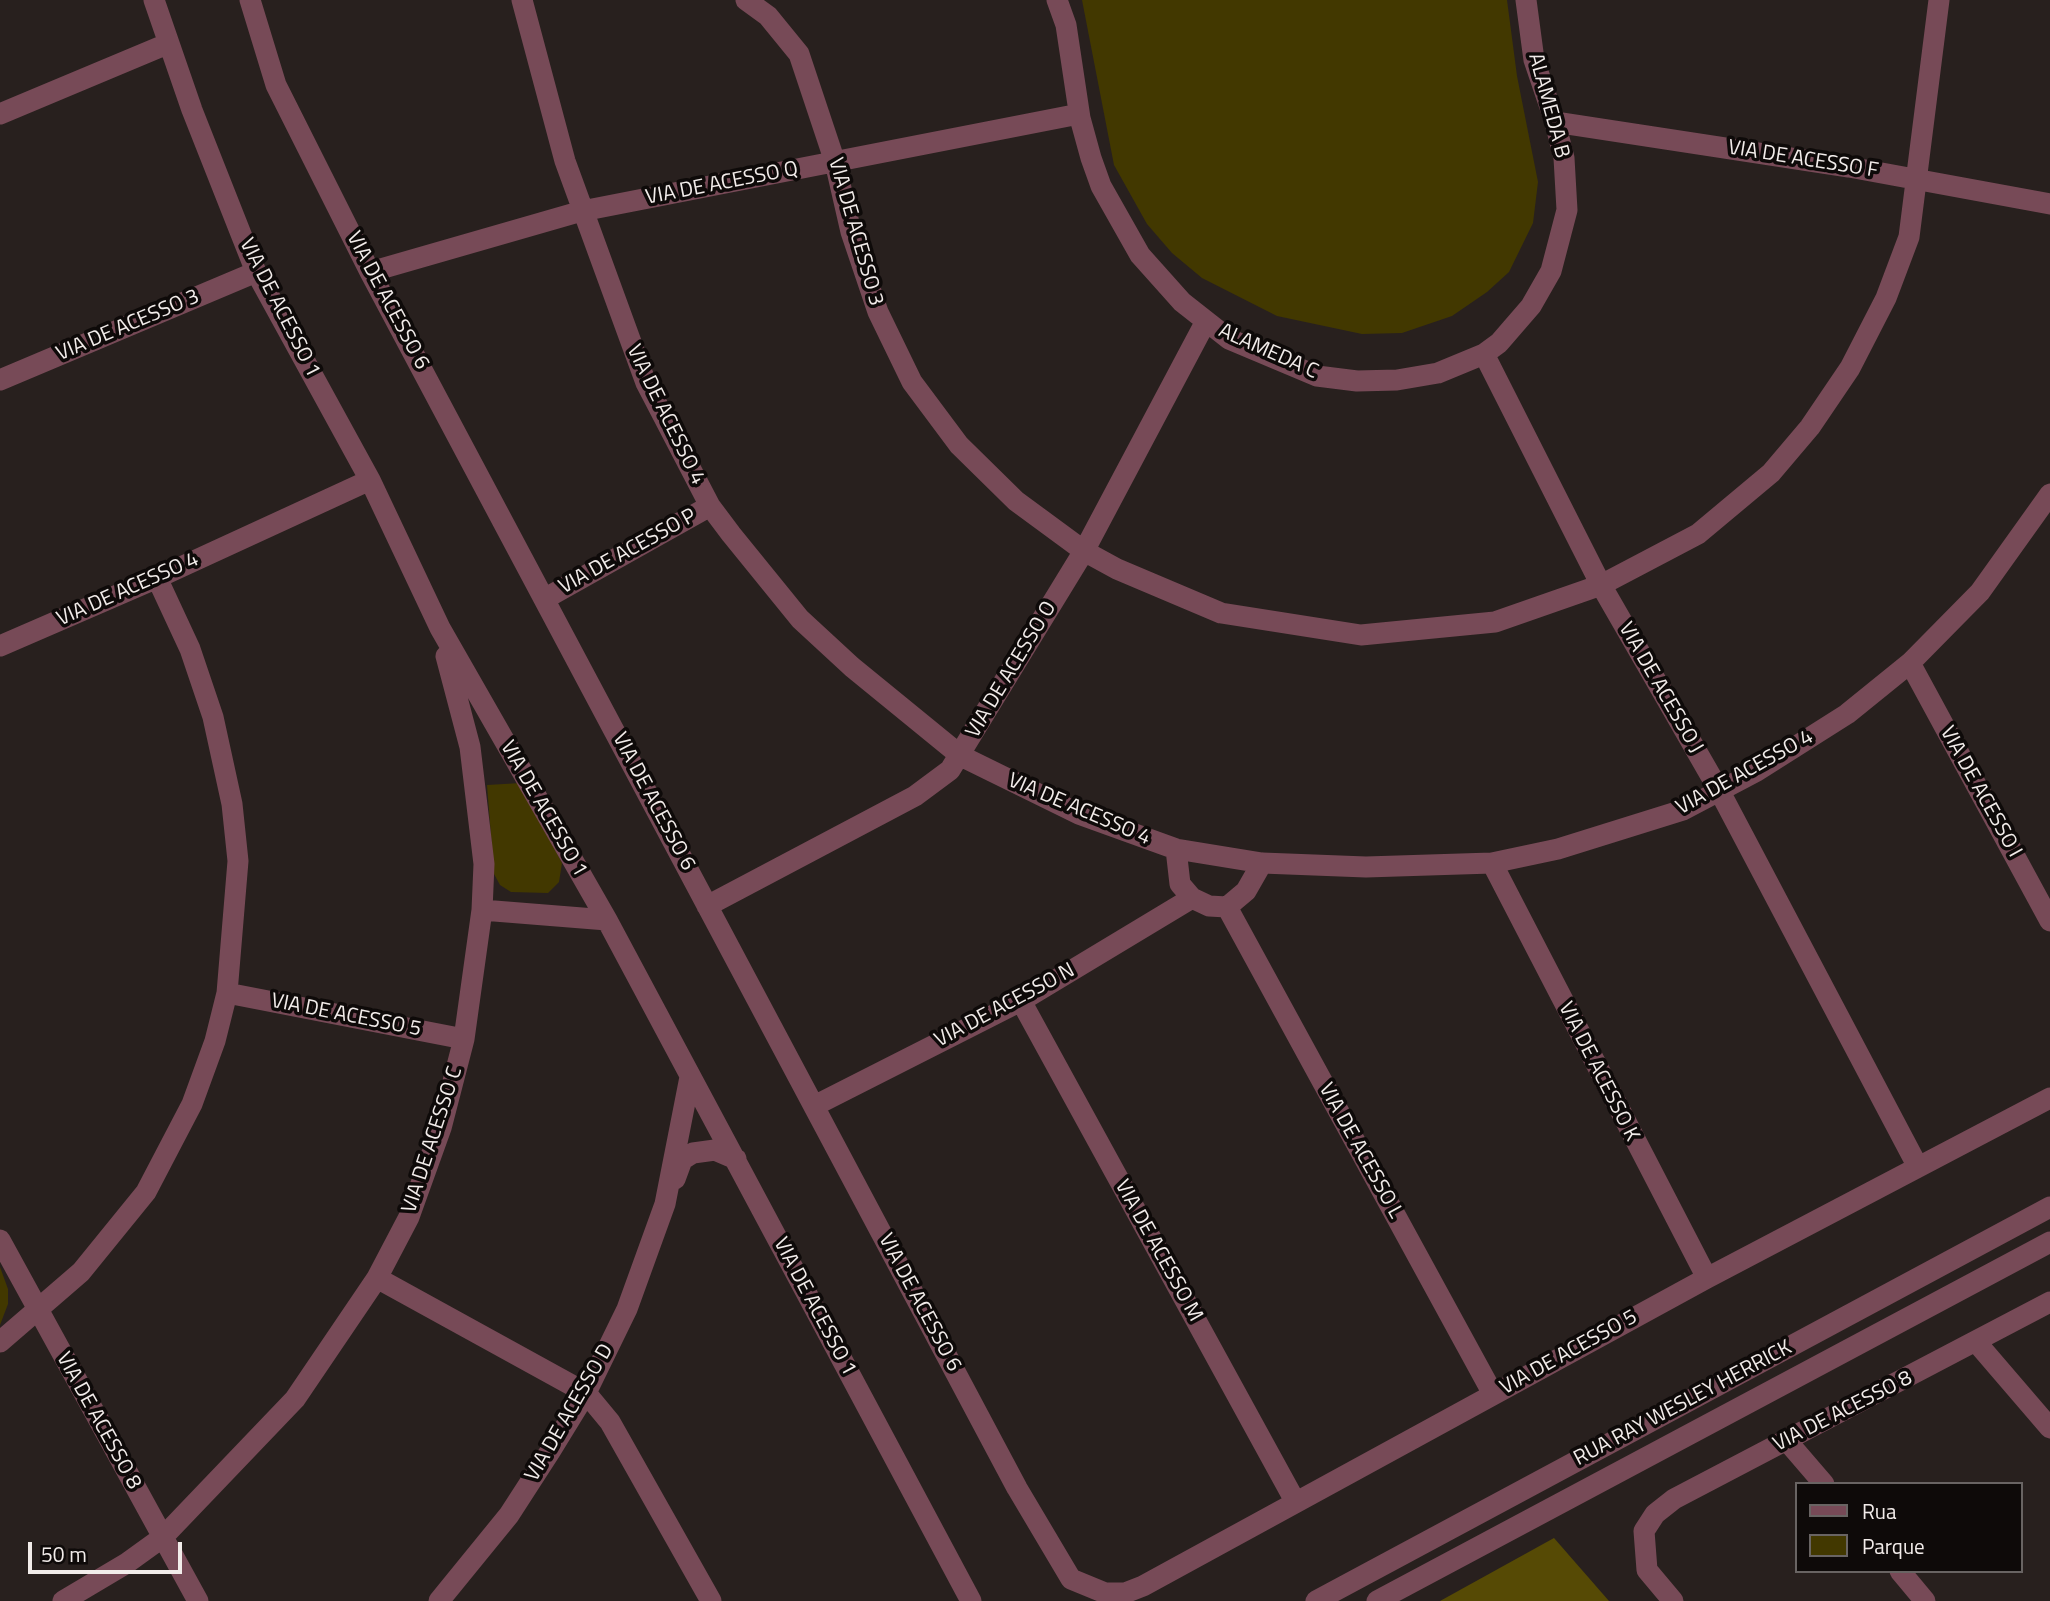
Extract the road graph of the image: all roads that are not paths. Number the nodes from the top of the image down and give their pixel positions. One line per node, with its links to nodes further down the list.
1 (154, 0): 8 (street, VIA DE ACESSO 1)
2 (250, 0): 17 (street, VIA DE ACESSO 6)
3 (522, 0): 15 (street, VIA DE ACESSO 4)
4 (746, 0): 12 (street, VIA DE ACESSO 3)
5 (1057, 0): 10 (street, ALAMEDA C)
6 (1526, 0): 11 (street, ALAMEDA B)
7 (1939, 0): 13 (street, VIA DE ACESSO 3)
8 (167, 44): 9 (street); 16 (street, VIA DE ACESSO 1)
9 (0, 114)
10 (1079, 114): 12 (street, VIA DE ACESSO Q); 18 (street, ALAMEDA C)
11 (1555, 122): 13 (street, VIA DE ACESSO F); 19 (street, ALAMEDA B)
12 (835, 162): 15 (street, VIA DE ACESSO Q); 24 (street, VIA DE ACESSO 3)
13 (1917, 180): 14 (street, VIA DE ACESSO F); 26 (street, VIA DE ACESSO 3)
14 (2050, 204)
15 (582, 211): 17 (street, VIA DE ACESSO Q); 23 (street, VIA DE ACESSO 4)
16 (256, 272): 20 (street, VIA DE ACESSO 3); 21 (street, VIA DE ACESSO 1)
17 (370, 272): 27 (street, VIA DE ACESSO 6)
18 (1205, 323): 19 (street, ALAMEDA C); 24 (street, VIA DE ACESSO O)
19 (1484, 354): 26 (street, VIA DE ACESSO J)
20 (0, 380)
21 (370, 480): 25 (street, VIA DE ACESSO 4); 28 (street, VIA DE ACESSO 1)
22 (2050, 495): 30 (street, VIA DE ACESSO 4)
23 (710, 506): 27 (street, VIA DE ACESSO P); 31 (street, VIA DE ACESSO 4)
24 (1084, 551): 26 (street, VIA DE ACESSO 3); 31 (street, VIA DE ACESSO O)
25 (157, 579): 29 (street, VIA DE ACESSO 4); 42 (street)
26 (1601, 585): 32 (street, VIA DE ACESSO J)
27 (546, 598): 37 (street, VIA DE ACESSO 6)
28 (440, 628): 39 (street, VIA DE ACESSO C); 40 (street, VIA DE ACESSO 1)
29 (0, 646)
30 (1910, 663): 32 (street, VIA DE ACESSO 4); 41 (street, VIA DE ACESSO I)
31 (961, 756): 33 (street, VIA DE ACESSO 4); 37 (street, VIA DE ACESSO O)
32 (1720, 792): 35 (street, VIA DE ACESSO 4); 49 (street, VIA DE ACESSO J)
33 (1176, 849): 34 (street, VIA DE ACESSO 4); 36 (street)
34 (1262, 863): 35 (street, VIA DE ACESSO 4); 38 (street)
35 (1492, 863): 55 (street, VIA DE ACESSO K)
36 (1192, 898): 38 (street); 43 (street, VIA DE ACESSO N)
37 (706, 906): 47 (street, VIA DE ACESSO 6)
38 (1227, 907): 61 (street, VIA DE ACESSO L)
39 (482, 910): 40 (street); 44 (street, VIA DE ACESSO C)
40 (607, 920): 45 (street, VIA DE ACESSO 1)
41 (2050, 921)
42 (227, 993): 44 (street, VIA DE ACESSO 5); 57 (street)
43 (1021, 1001): 47 (street, VIA DE ACESSO N); 65 (street, VIA DE ACESSO M)
44 (464, 1038): 54 (street, VIA DE ACESSO C)
45 (690, 1077): 48 (street, VIA DE ACESSO 1); 50 (street, VIA DE ACESSO D)
46 (2050, 1098): 49 (street, VIA DE ACESSO 5)
47 (814, 1106): 68 (street, VIA DE ACESSO 6)
48 (736, 1159): 50 (street, VIA DE ACESSO D); 73 (street, VIA DE ACESSO 1)
49 (1918, 1167): 55 (street, VIA DE ACESSO 5)
50 (665, 1204): 60 (street, VIA DE ACESSO D)
51 (2050, 1207): 74 (street, RUA RAY WESLEY HERRICK)
52 (0, 1240): 57 (street, VIA DE ACESSO 8)
53 (2050, 1242): 75 (street, RUA RAY WESLEY HERRICK)
54 (377, 1278): 60 (street); 66 (street, VIA DE ACESSO C)
55 (1707, 1278): 61 (street, VIA DE ACESSO 5)
56 (2050, 1302): 59 (street, VIA DE ACESSO 8)
57 (36, 1309): 58 (street); 66 (street, VIA DE ACESSO 8)
58 (0, 1342)
59 (1977, 1343): 62 (street); 63 (street, VIA DE ACESSO 8)
60 (586, 1393): 69 (street, VIA DE ACESSO D); 72 (street)
61 (1493, 1394): 65 (street, VIA DE ACESSO 5)
62 (2050, 1428)
63 (1787, 1441): 64 (street); 76 (street, VIA DE ACESSO 8)
64 (1822, 1482)
65 (1295, 1501): 68 (street, VIA DE ACESSO 5)
66 (163, 1536): 70 (street, VIA DE ACESSO C); 71 (street, VIA DE ACESSO 8)
67 (1902, 1573): 77 (street)
68 (1086, 1586)
69 (445, 1599)
70 (63, 1601)
71 (198, 1601)
72 (710, 1601)
73 (971, 1601)
74 (1315, 1601)
75 (1377, 1601)
76 (1673, 1601)
77 (1925, 1601)

